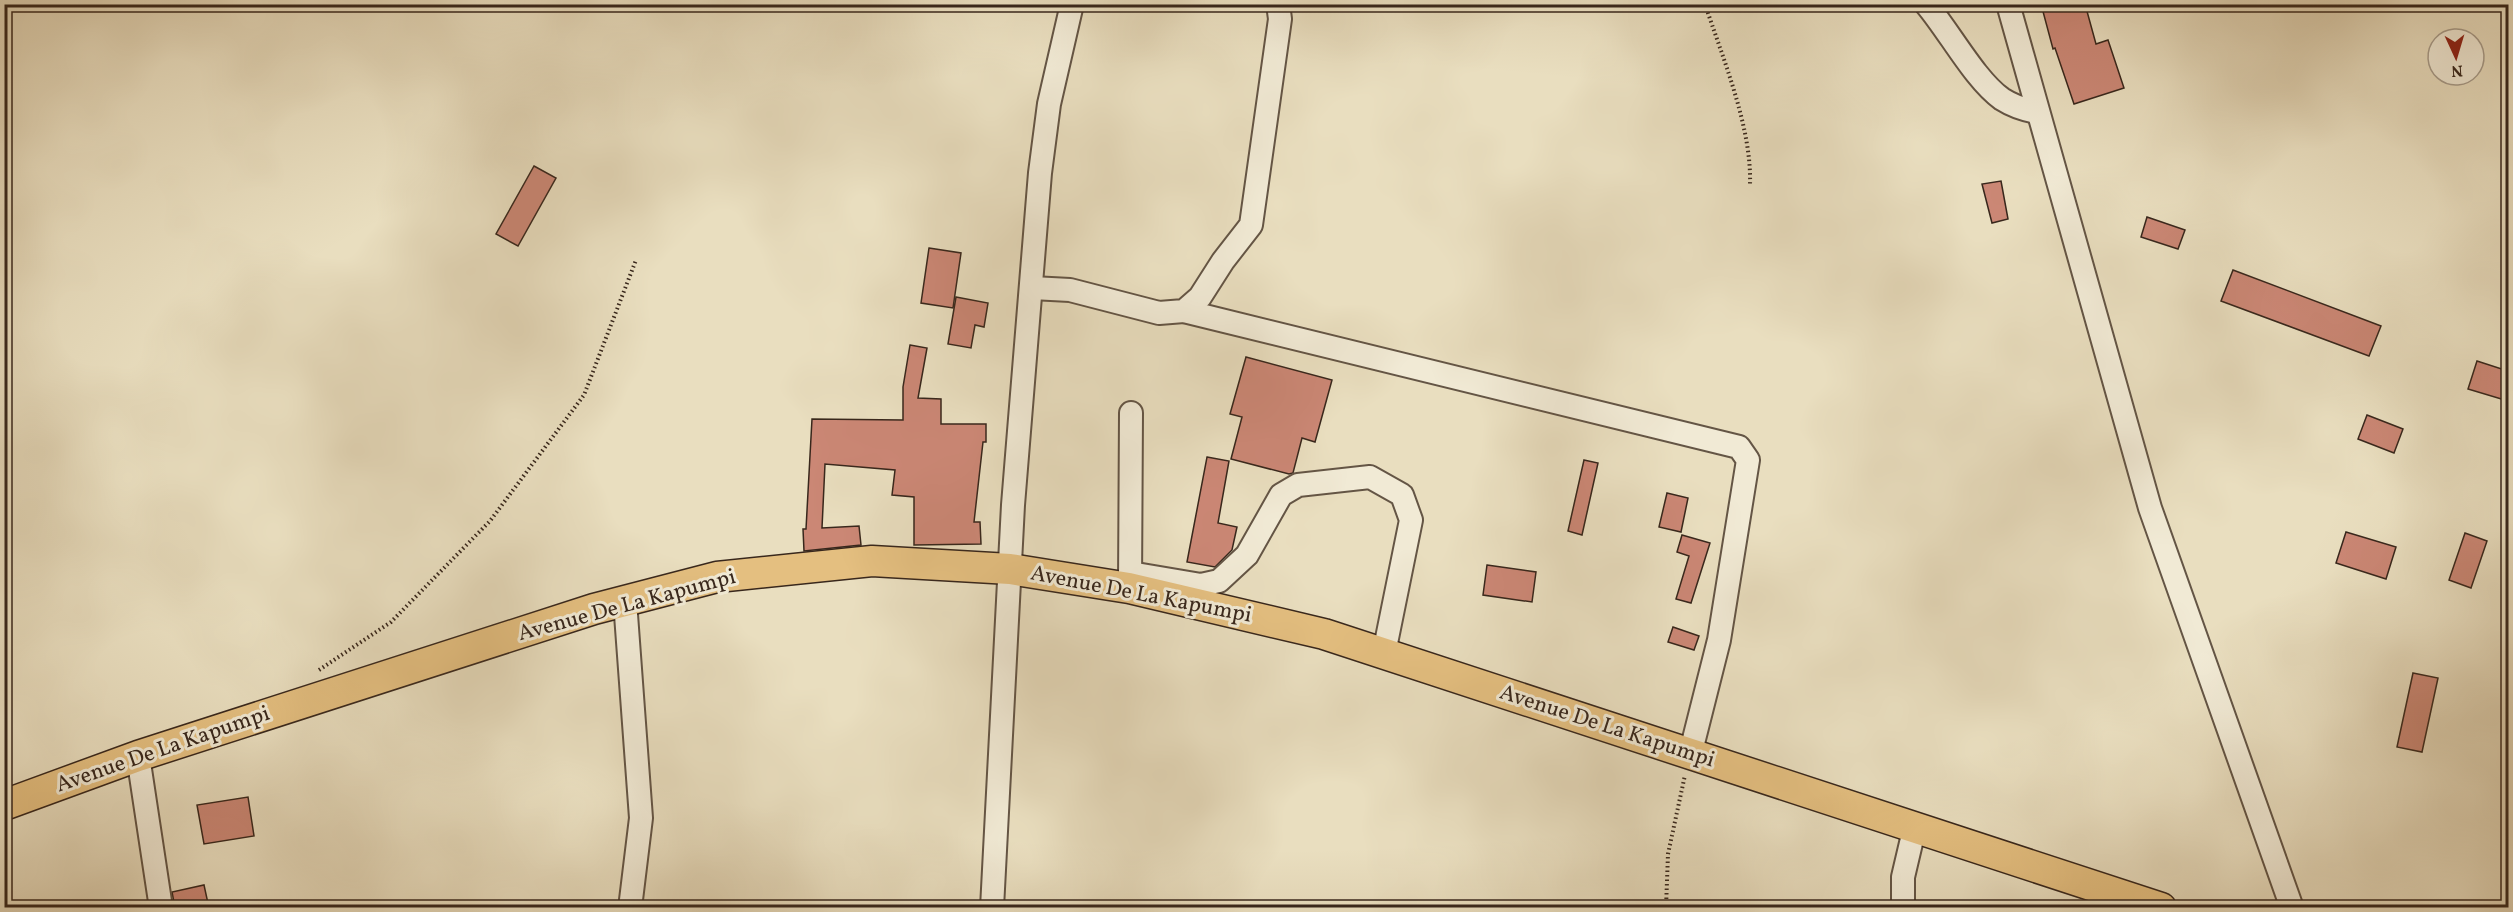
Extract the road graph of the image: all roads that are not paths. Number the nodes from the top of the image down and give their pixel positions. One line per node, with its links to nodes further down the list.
1 (1072, 4): 6 (street)
2 (1278, 4): 7 (street)
3 (1926, 4): 5 (street)
4 (2008, 4): 5 (street)
5 (2037, 112): 22 (street)
6 (1032, 288): 7 (street); 9 (street)
7 (1184, 311): 13 (street)
8 (1131, 413): 10 (street)
9 (1010, 569): 10 (main road, Avenue De La Kapumpi); 11 (main road, Avenue De La Kapumpi); 19 (street)
10 (1130, 580): 12 (main road, Avenue De La Kapumpi); 12 (street)
11 (624, 601): 14 (main road, Avenue De La Kapumpi); 18 (street)
12 (1384, 653): 13 (main road, Avenue De La Kapumpi)
13 (1690, 755): 16 (main road, Avenue De La Kapumpi)
14 (138, 756): 15 (main road, Avenue De La Kapumpi); 17 (street)
15 (4, 805)
16 (1914, 826): 20 (street); 21 (main road, Avenue De La Kapumpi)
17 (161, 908)
18 (630, 908)
19 (992, 908)
20 (1903, 908)
21 (2161, 908)
22 (2292, 908)

